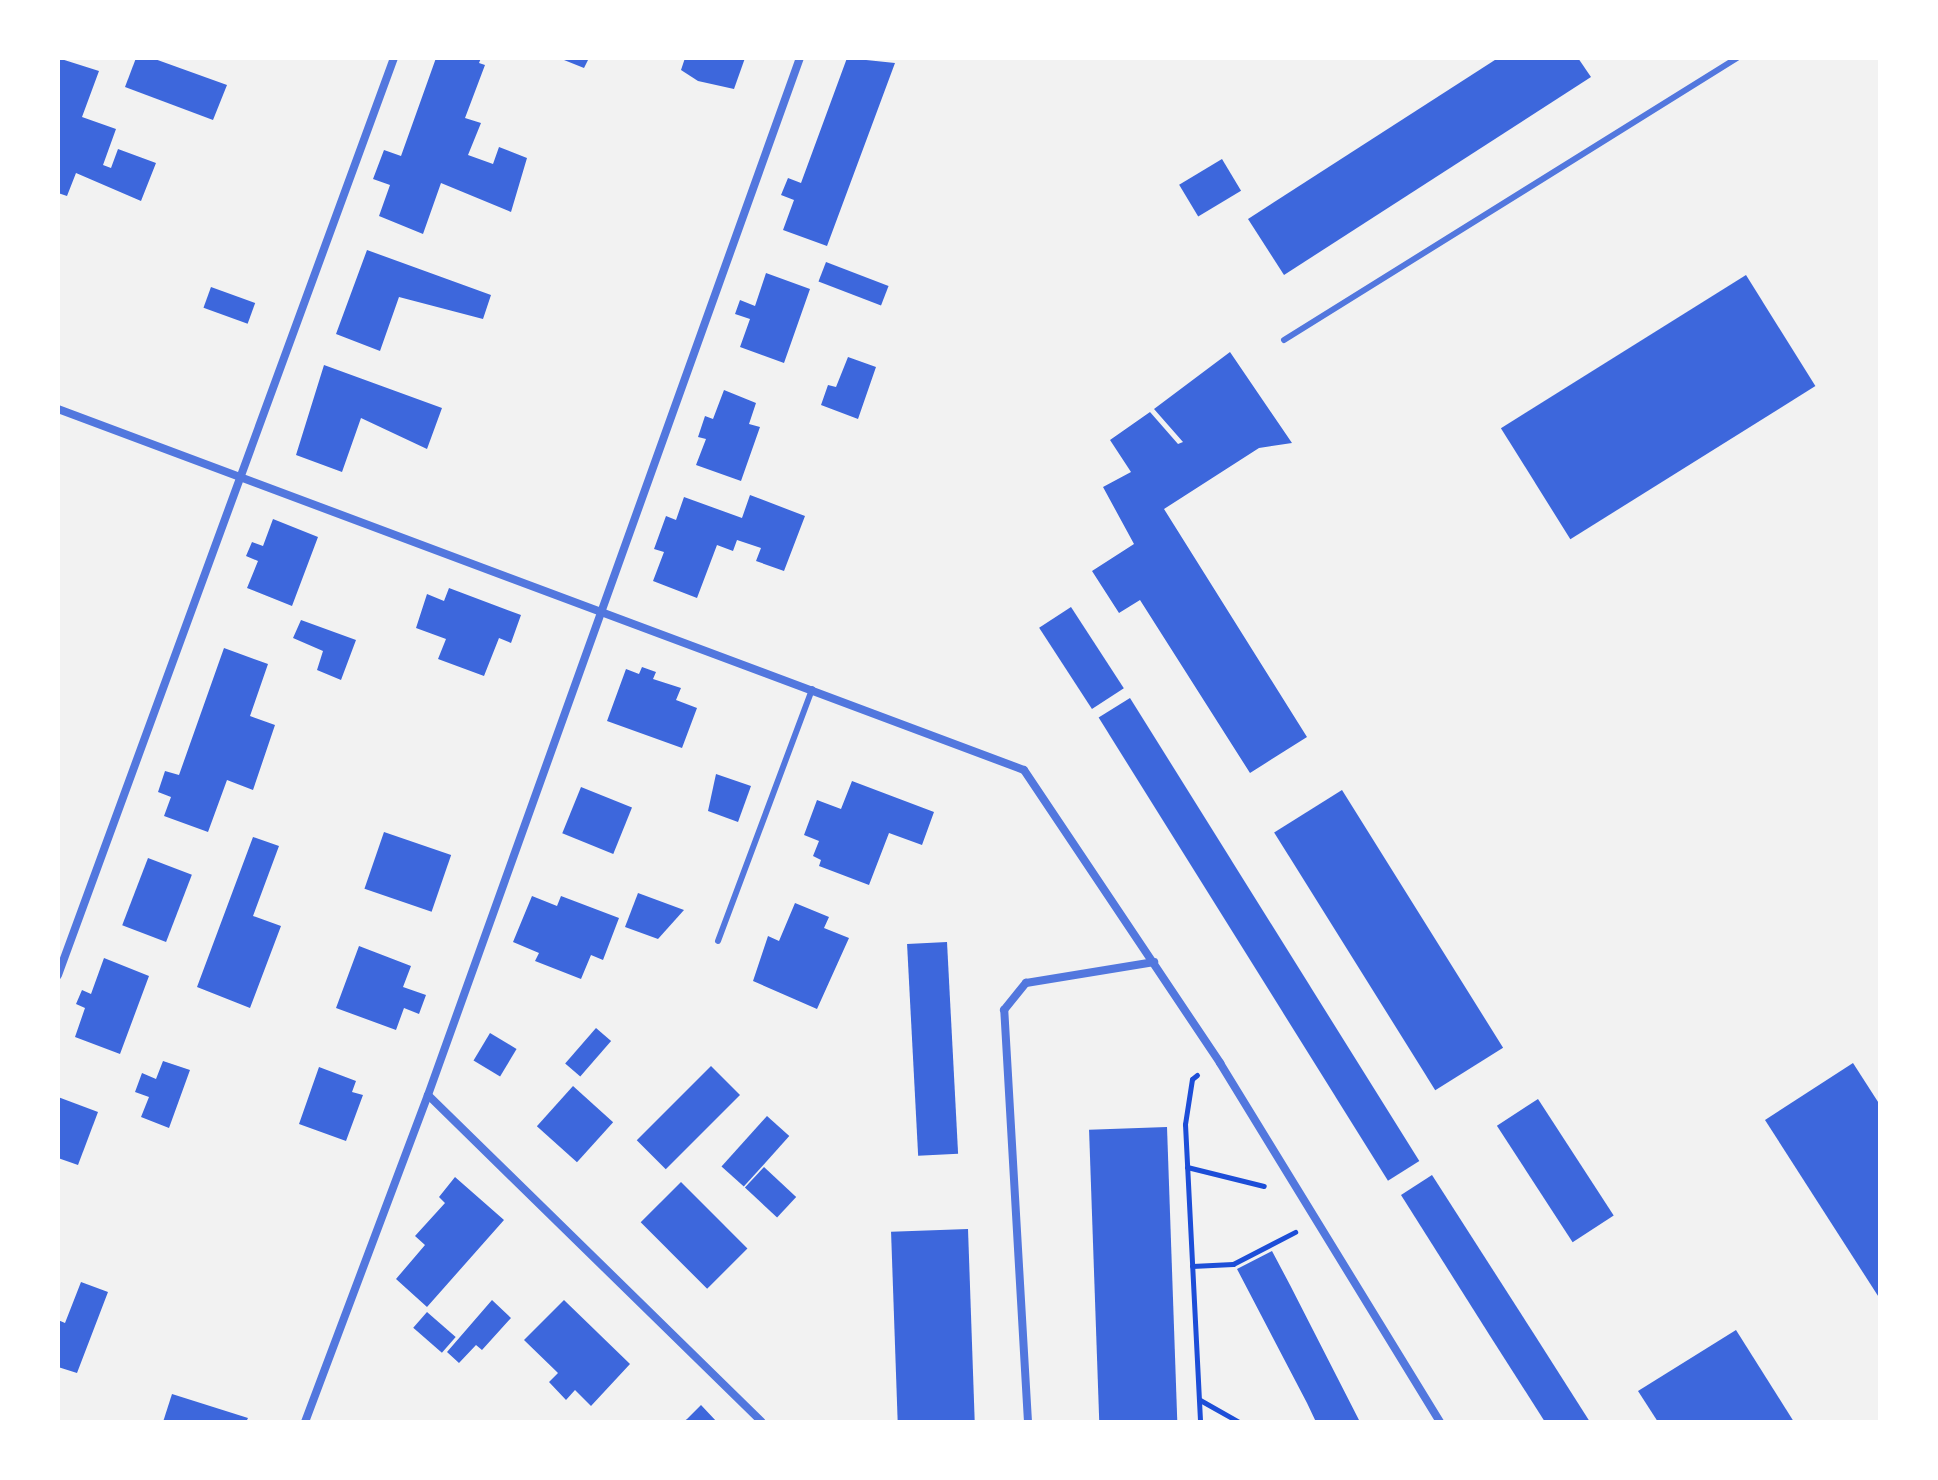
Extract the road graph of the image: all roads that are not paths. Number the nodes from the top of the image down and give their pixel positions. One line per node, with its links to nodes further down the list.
1 (394, 58): 6 (street)
2 (800, 58): 7 (street)
3 (1737, 58): 4 (lane)
4 (1284, 340)
5 (58, 409): 6 (street)
6 (242, 481): 7 (street); 11 (street)
7 (602, 613): 8 (street); 12 (street)
8 (812, 689): 9 (lane); 10 (street)
9 (718, 941)
10 (1154, 962): 15 (street); 16 (street)
11 (58, 975)
12 (428, 1095): 13 (street); 14 (street)
13 (305, 1422)
14 (762, 1422)
15 (1028, 1422)
16 (1440, 1422)

